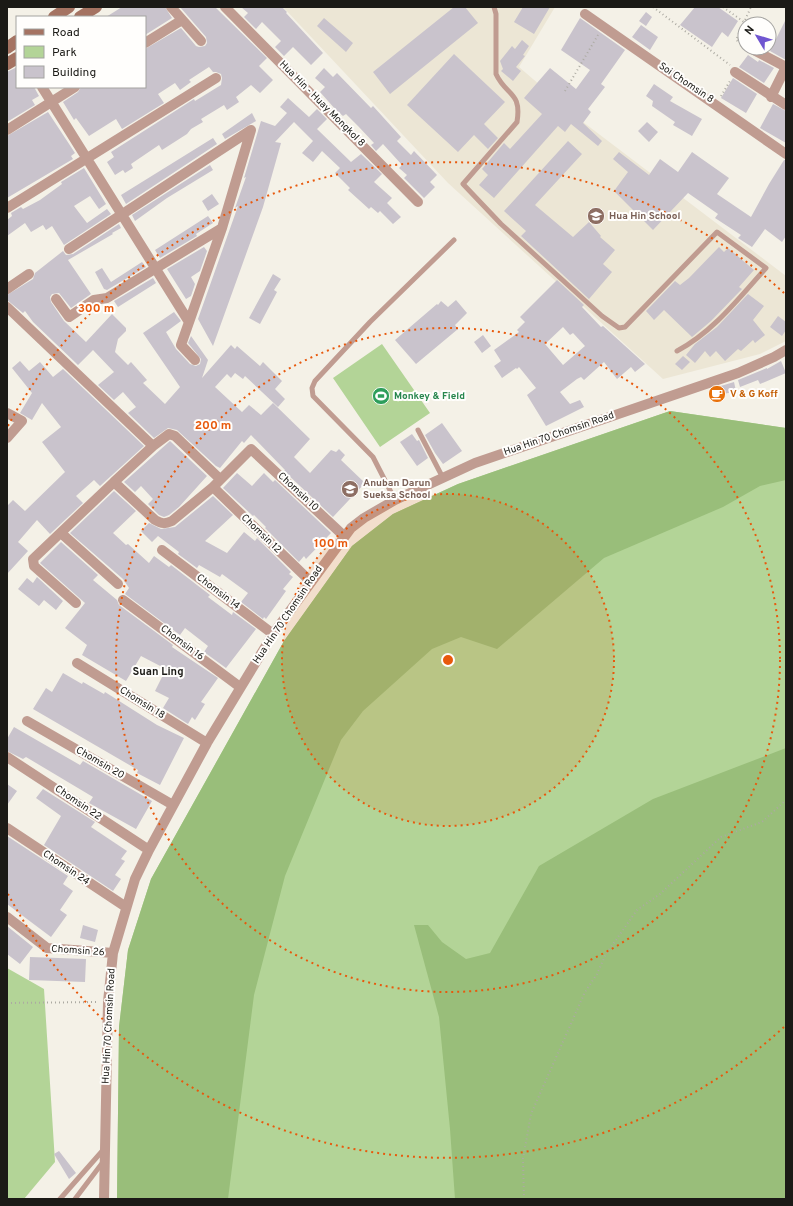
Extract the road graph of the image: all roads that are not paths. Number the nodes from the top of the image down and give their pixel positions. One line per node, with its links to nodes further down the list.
1 (68, 7): 7 (main road)
2 (96, 7): 8 (main road)
3 (171, 7): 9 (street)
4 (225, 7): 28 (street, Hua Hin - Huay Mongkol 8)
5 (494, 7): 41 (lane)
6 (585, 14): 26 (street, Soi Chomsin 8)
7 (55, 16)
8 (82, 16)
9 (182, 20): 10 (street); 12 (street)
10 (201, 41)
11 (16, 42): 13 (main road)
12 (146, 42)
13 (7, 48)
14 (765, 56): 17 (street)
15 (16, 59): 16 (main road)
16 (7, 64)
17 (786, 67): 22 (street)
18 (735, 72): 22 (street)
19 (216, 78): 27 (street)
20 (43, 88): 23 (street)
21 (73, 88): 23 (street)
22 (772, 97): 24 (street)
23 (51, 102): 25 (street); 27 (street)
24 (786, 105)
25 (7, 130)
26 (786, 154)
27 (87, 159): 29 (street); 30 (street)
28 (418, 202)
29 (7, 208)
30 (122, 214): 31 (street); 33 (street); 34 (street)
31 (222, 228): 34 (street); 39 (street)
32 (454, 240): 51 (lane)
33 (69, 249)
34 (156, 269): 37 (street); 39 (street)
35 (29, 274): 36 (street)
36 (7, 289)
37 (56, 299)
38 (7, 307): 46 (street)
39 (189, 322): 42 (street)
40 (786, 350): 47 (street, Hua Hin 70 Chomsin Road)
41 (678, 351)
42 (195, 360)
43 (7, 413): 45 (street)
44 (418, 430): 47 (lane)
45 (7, 438)
46 (153, 446): 48 (street); 49 (street)
47 (443, 478): 51 (street, Hua Hin 70 Chomsin Road)
48 (220, 479): 50 (street); 53 (street, Chomsin 10)
49 (114, 482): 50 (street); 52 (street)
50 (213, 487): 55 (street, Chomsin 12)
51 (395, 500): 53 (street, Hua Hin 70 Chomsin Road)
52 (61, 533): 56 (street); 58 (street)
53 (344, 536): 55 (street, Hua Hin 70 Chomsin Road)
54 (162, 550): 59 (street, Chomsin 14)
55 (310, 581): 59 (street, Hua Hin 70 Chomsin Road)
56 (118, 584)
57 (123, 600): 61 (street, Chomsin 16)
58 (76, 602)
59 (273, 634): 61 (street, Hua Hin 70 Chomsin Road)
60 (77, 663): 63 (street, Chomsin 18)
61 (240, 688): 63 (street, Hua Hin 70 Chomsin Road)
62 (27, 721): 65 (street, Chomsin 20)
63 (207, 744): 65 (street, Hua Hin 70 Chomsin Road)
64 (7, 756): 67 (street, Chomsin 22)
65 (173, 805): 67 (street, Hua Hin 70 Chomsin Road)
66 (7, 828): 68 (street, Chomsin 24)
67 (149, 850): 68 (street, Hua Hin 70 Chomsin Road)
68 (126, 907): 70 (street, Hua Hin 70 Chomsin Road)
69 (7, 917): 70 (street, Chomsin 26)
70 (113, 953): 71 (street, Hua Hin 70 Chomsin Road)
71 (104, 1148): 72 (street, Hua Hin 70 Chomsin Road); 73 (lane)
72 (104, 1161): 74 (lane); 75 (street, Hua Hin 70 Chomsin Road)
73 (60, 1199)
74 (75, 1199)
75 (104, 1199)

